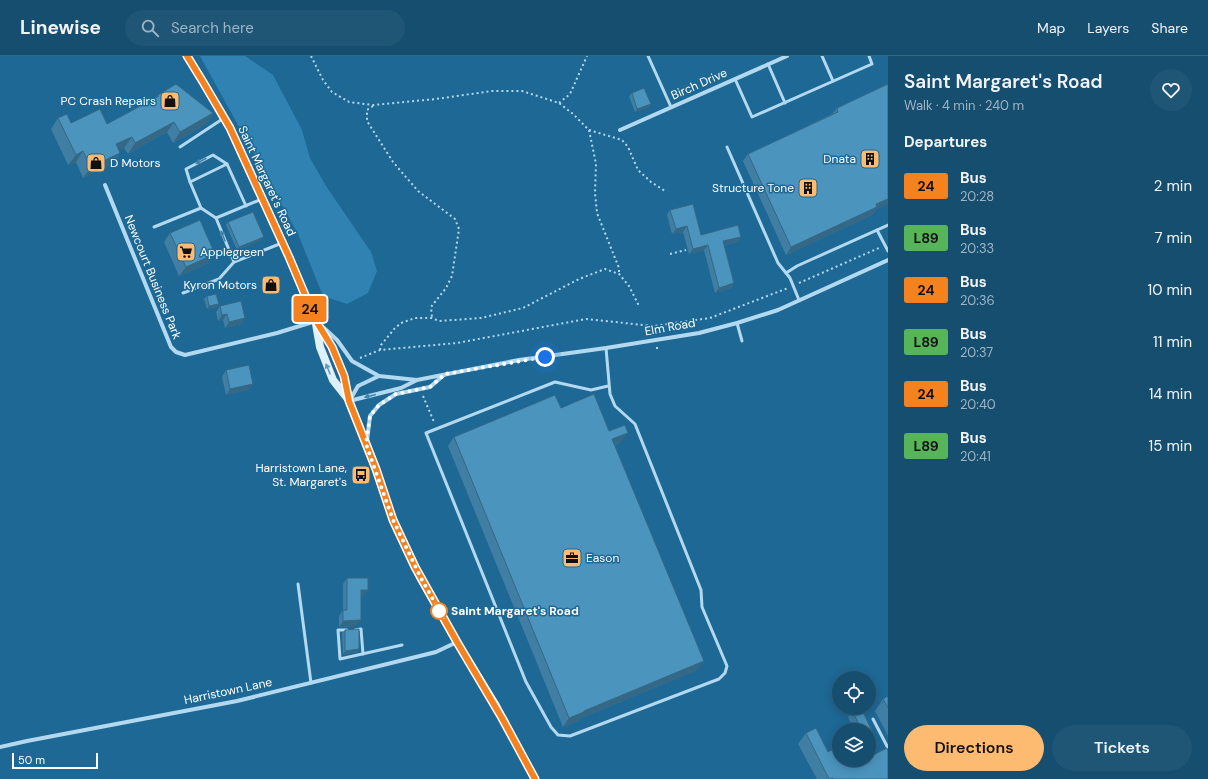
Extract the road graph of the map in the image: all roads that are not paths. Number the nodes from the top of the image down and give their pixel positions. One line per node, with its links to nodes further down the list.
1 (187, 56): 11 (main road, Saint Margaret's Road)
2 (648, 56): 10 (lane)
3 (787, 56): 6 (street, Birch Drive)
4 (822, 56): 8 (lane)
5 (869, 56): 8 (lane)
6 (768, 64): 7 (street, Birch Drive); 9 (lane)
7 (735, 79): 9 (lane); 10 (street, Birch Drive)
8 (833, 81): 9 (lane)
9 (785, 103)
10 (671, 107): 12 (street, Birch Drive)
11 (224, 118): 13 (lane); 18 (main road, Saint Margaret's Road)
12 (620, 130)
13 (180, 147)
14 (727, 147): 29 (lane)
15 (227, 164): 16 (lane); 16 (lane, one-way to 16); 19 (lane)
16 (190, 182): 20 (lane)
17 (105, 185): 32 (street, Newcourt Business Park)
18 (262, 199): 19 (lane); 25 (main road, Saint Margaret's Road)
19 (246, 206): 21 (lane)
20 (201, 208): 21 (lane); 23 (lane)
21 (216, 218): 28 (lane, one-way to 21)
22 (888, 225): 24 (lane)
23 (154, 227)
24 (877, 230): 26 (lane); 29 (lane)
25 (282, 242): 28 (lane); 32 (main road, Saint Margaret's Road)
26 (888, 252)
27 (888, 260): 31 (street, Elm Road)
28 (234, 262): 30 (lane)
29 (786, 273): 31 (lane)
30 (183, 293)
31 (800, 300): 33 (street, Elm Road)
32 (316, 321): 37 (street, Elm Road); 40 (main road, Saint Margaret's Road); 40 (main road, Saint Margaret's Road, one-way to 32)
33 (737, 323): 34 (lane); 35 (street, Elm Road)
34 (742, 341)
35 (606, 348): 36 (street, Elm Road); 39 (lane)
36 (445, 374): 38 (street, Elm Road); 41 (street, Elm Road)
37 (379, 376): 38 (street, Elm Road); 40 (street)
38 (417, 380): 40 (street, Elm Road, one-way to 40)
39 (608, 386): 39 (lane)
40 (349, 401): 41 (main road, Saint Margaret's Road)
41 (366, 444): 43 (main road, Saint Margaret's Road)
42 (298, 584): 46 (lane)
43 (457, 642): 46 (street, Harristown Lane); 50 (main road, Saint Margaret's Road)
44 (402, 645): 45 (lane)
45 (363, 654): 45 (lane)
46 (311, 683): 48 (street, Harristown Lane)
47 (873, 719): 49 (lane)
48 (0, 747)
49 (888, 748)
50 (535, 779)

